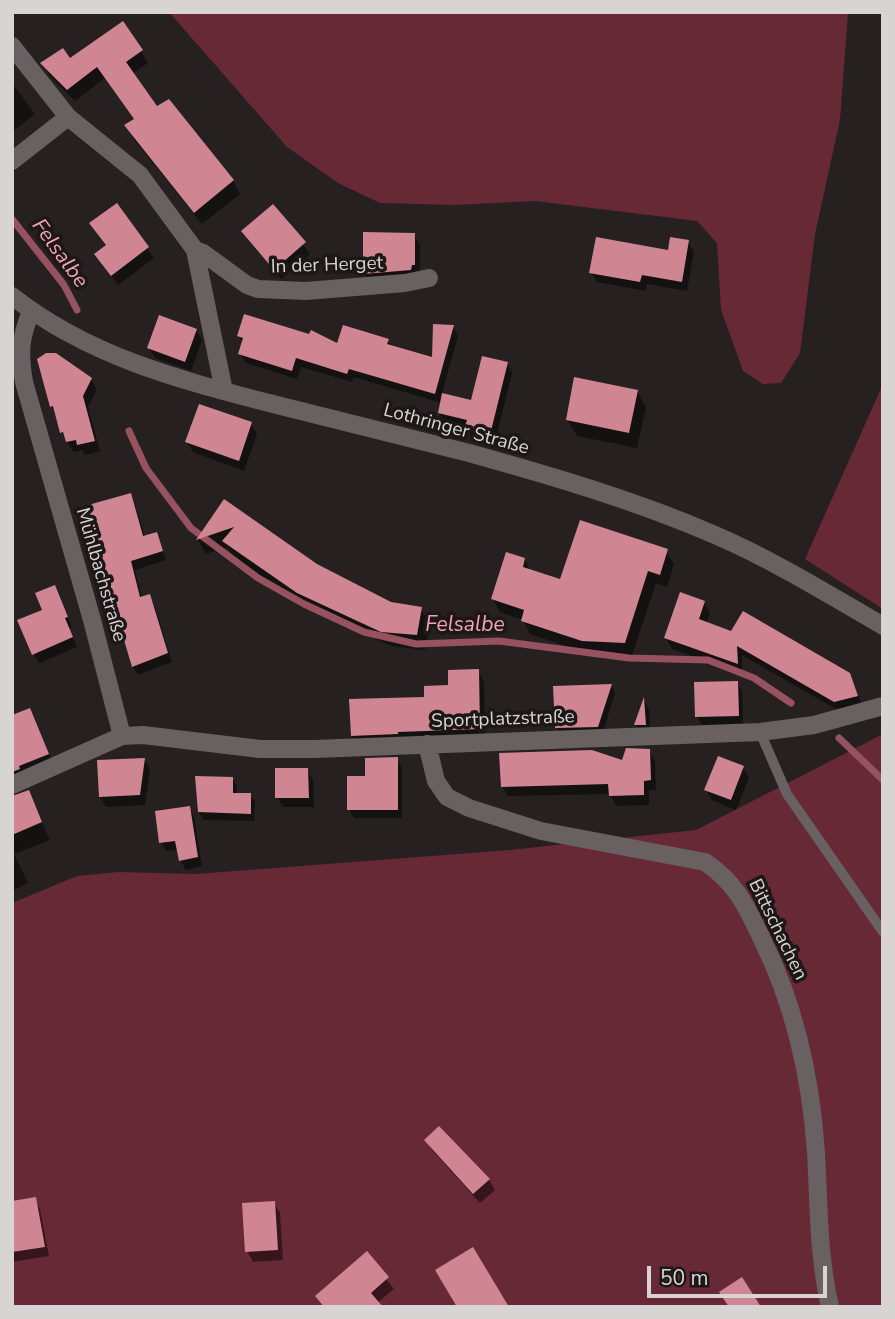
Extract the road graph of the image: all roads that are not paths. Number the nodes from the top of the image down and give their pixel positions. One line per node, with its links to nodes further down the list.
1 (12, 46): 2 (street, In der Herget)
2 (68, 117): 3 (street); 4 (street, In der Herget)
3 (12, 161)
4 (195, 250): 5 (street, In der Herget); 8 (street, In der Herget)
5 (429, 278)
6 (12, 296): 7 (street, Lothringer Straße)
7 (31, 311): 8 (street, Lothringer Straße); 12 (street, Mühlbachstraße)
8 (224, 391): 9 (street, Lothringer Straße)
9 (883, 626)
10 (883, 706): 11 (street, Sportplatzstraße)
11 (760, 732): 13 (street, Sportplatzstraße); 15 (lane)
12 (122, 736): 13 (street, Sportplatzstraße); 14 (street)
13 (427, 744): 16 (street, Bittschachen)
14 (12, 785)
15 (883, 932)
16 (830, 1307)

